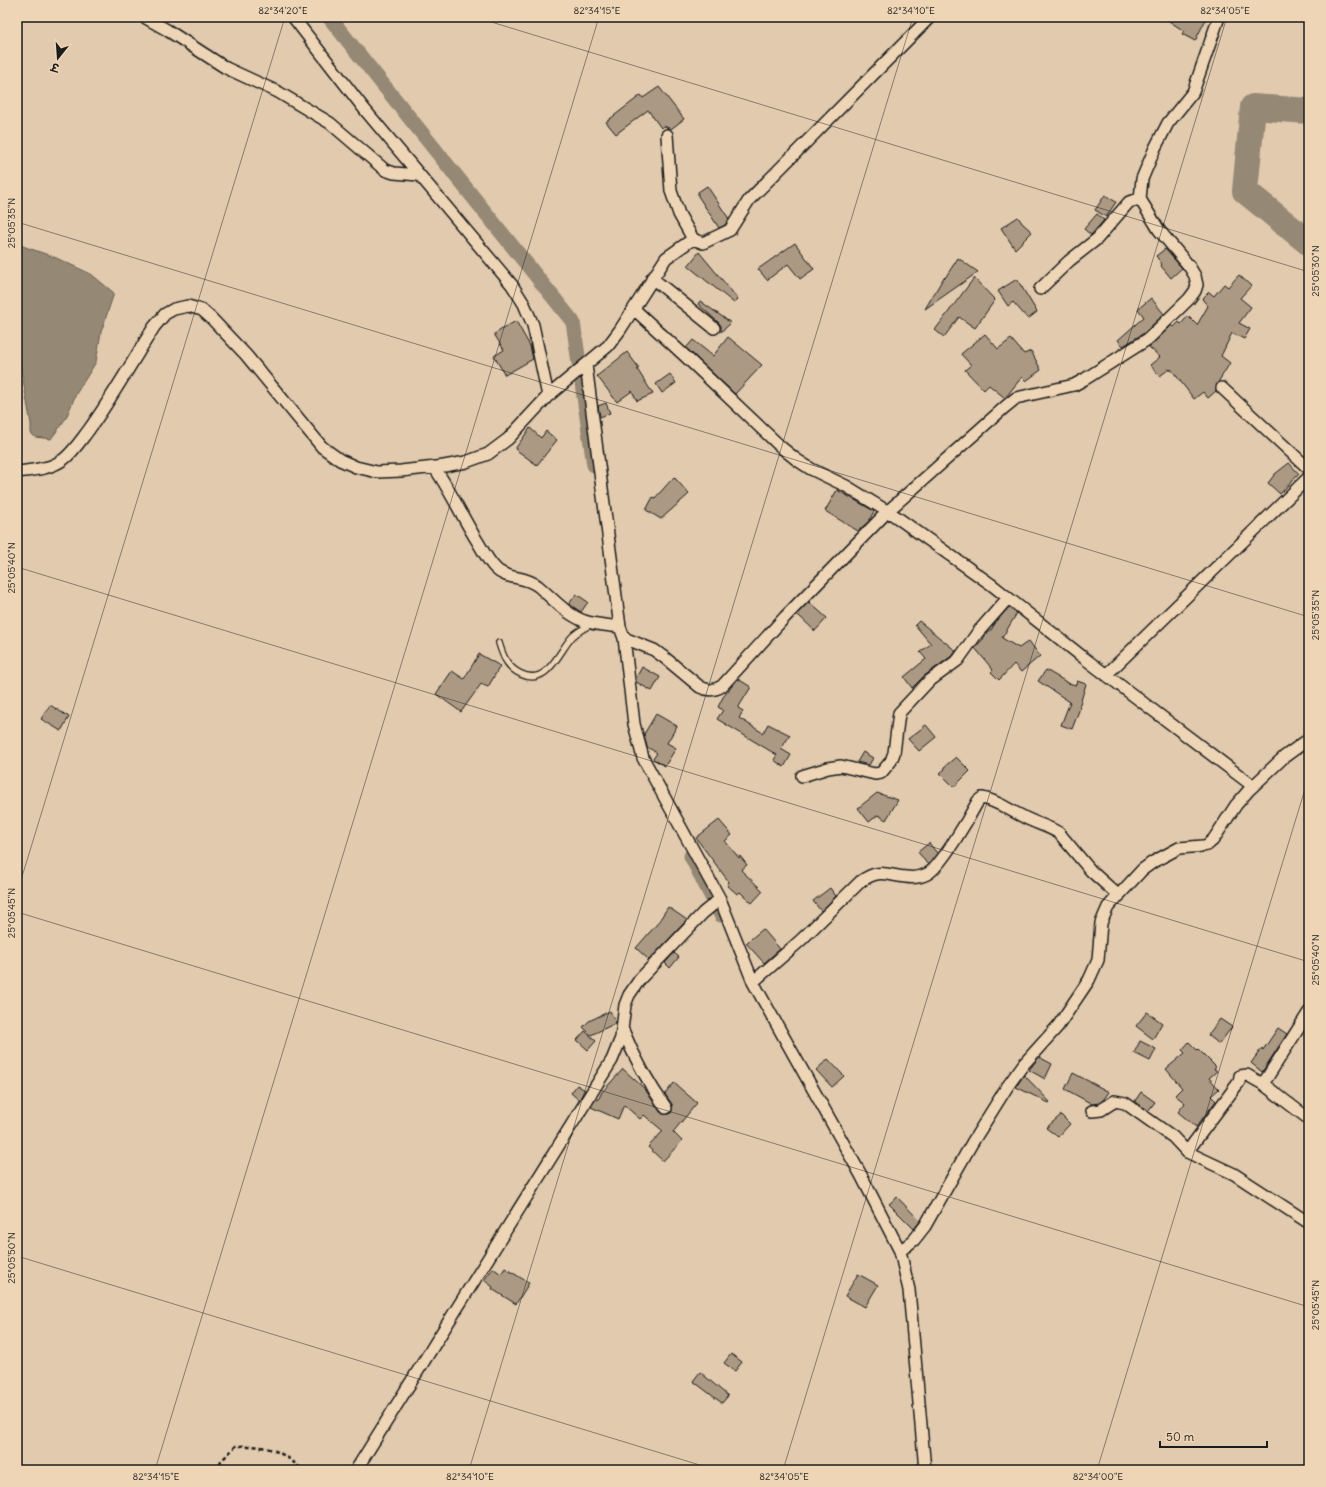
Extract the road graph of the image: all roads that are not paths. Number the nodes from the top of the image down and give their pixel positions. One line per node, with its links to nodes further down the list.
1 (144, 17): 6 (street)
2 (293, 17): 6 (street)
3 (930, 17): 8 (street)
4 (1219, 17): 7 (street)
5 (667, 136): 8 (street)
6 (419, 175): 15 (street)
7 (1140, 199): 10 (street); 20 (street)
8 (693, 239): 9 (street)
9 (652, 278): 11 (street); 12 (street)
10 (1040, 289)
11 (634, 309): 13 (street); 20 (street)
12 (714, 328)
13 (586, 365): 15 (street); 23 (street)
14 (1222, 388): 17 (street)
15 (552, 393): 16 (street)
16 (434, 467): 18 (street); 22 (street)
17 (1309, 469)
18 (17, 472)
19 (1309, 477): 26 (street)
20 (888, 511): 21 (street); 24 (street)
21 (1008, 598): 26 (street); 28 (street)
22 (597, 624): 23 (street); 25 (lane)
23 (617, 626): 24 (street)
24 (624, 638): 31 (street)
25 (499, 643)
26 (1106, 675): 29 (street)
27 (1309, 739): 29 (street)
28 (802, 776)
29 (1253, 786): 30 (street)
30 (1119, 896): 32 (street); 41 (street)
31 (717, 902): 32 (street); 34 (street)
32 (753, 982): 41 (street)
33 (1309, 1012): 35 (street)
34 (622, 1027): 36 (street); 42 (street)
35 (1263, 1084): 38 (street); 39 (street)
36 (666, 1108)
37 (1092, 1111): 39 (street)
38 (1309, 1119)
39 (1187, 1152): 40 (street)
40 (1309, 1223)
41 (900, 1251): 43 (street)
42 (356, 1470)
43 (925, 1470)

